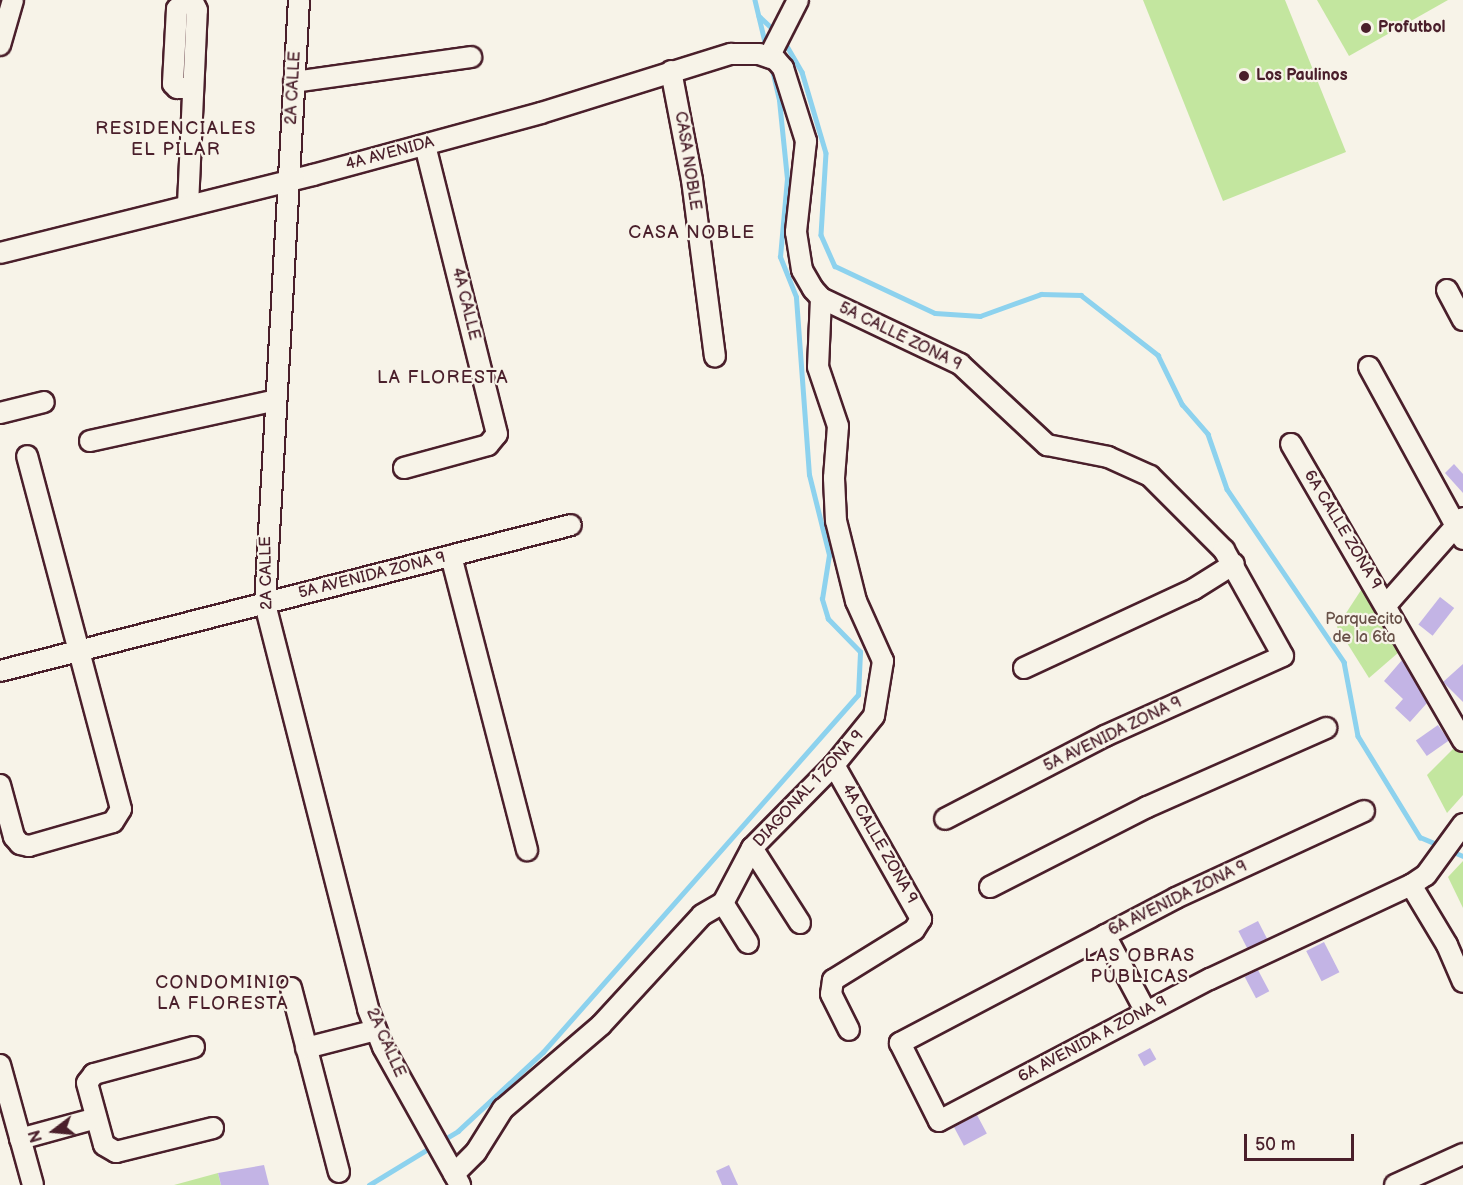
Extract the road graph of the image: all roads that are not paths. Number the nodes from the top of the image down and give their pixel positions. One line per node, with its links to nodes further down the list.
1 (13, 0): 4 (street)
2 (299, 0): 8 (street, 2A CALLE)
3 (798, 0): 6 (street)
4 (0, 45)
5 (471, 57): 8 (street)
6 (768, 57): 7 (street, 4A AVENIDA); 15 (street, 5A CALLE ZONA 9)
7 (671, 71): 10 (street, 4A AVENIDA); 17 (street, CASA NOBLE)
8 (294, 82): 11 (street, 2A CALLE)
9 (193, 88): 12 (street)
10 (425, 145): 11 (street, 4A AVENIDA); 25 (street, 4A CALLE)
11 (290, 179): 12 (street, 4A AVENIDA); 19 (street, 2A CALLE)
12 (188, 205): 13 (street, 4A AVENIDA)
13 (0, 253)
14 (1447, 290): 16 (street)
15 (821, 298): 29 (street, 5A CALLE ZONA 9); 38 (street, DIAGONAL 1 ZONA 9)
16 (1463, 320)
17 (715, 357)
18 (1369, 368): 27 (street)
19 (276, 400): 22 (street); 30 (street, 2A CALLE)
20 (44, 402): 21 (street)
21 (0, 413)
22 (90, 441)
23 (1291, 444): 31 (street, 6A CALLE ZONA 9)
24 (27, 456): 32 (street)
25 (404, 468)
26 (571, 525): 28 (street, 5A AVENIDA ZONA 9)
27 (1462, 531): 31 (street)
28 (451, 556): 30 (street, 5A AVENIDA ZONA 9); 44 (street)
29 (1234, 564): 33 (street, 5A CALLE ZONA 9); 34 (street)
30 (265, 604): 32 (street, 5A AVENIDA ZONA 9); 54 (street, 2A CALLE)
31 (1390, 611): 37 (street, 6A CALLE ZONA 9)
32 (79, 651): 35 (street, 5A AVENIDA ZONA 9); 39 (street)
33 (1283, 656): 41 (street, 5A AVENIDA ZONA 9)
34 (1024, 668)
35 (0, 671)
36 (1326, 728): 46 (street)
37 (1463, 741)
38 (834, 765): 43 (street, DIAGONAL 1 ZONA 9); 55 (street, 4A CALLE ZONA 9)
39 (0, 785)
40 (1364, 811): 49 (street, 6A AVENIDA ZONA 9)
41 (945, 819)
42 (1463, 824): 45 (street)
43 (752, 849): 47 (street, DIAGONAL 1 ZONA 9); 48 (street)
44 (526, 850)
45 (1419, 880): 51 (street); 53 (street, 6A AVENIDA A ZONA 9)
46 (990, 887)
47 (723, 903): 50 (street); 65 (street, DIAGONAL 1 ZONA 9)
48 (800, 923)
49 (1105, 934): 53 (street); 60 (street, 6A AVENIDA ZONA 9)
50 (748, 943)
51 (1463, 982)
52 (291, 988): 57 (street)
53 (1146, 1012): 60 (street, 6A AVENIDA A ZONA 9)
54 (376, 1030): 57 (street); 65 (street, 2A CALLE)
55 (849, 1030)
56 (194, 1047): 59 (street)
57 (306, 1048): 64 (street)
58 (0, 1068): 62 (street)
59 (96, 1118): 61 (street); 62 (street)
60 (939, 1121)
61 (213, 1128)
62 (20, 1139): 66 (street)
63 (1463, 1154): 67 (street)
64 (339, 1172)
65 (454, 1176)
66 (33, 1185)
67 (1395, 1185)

